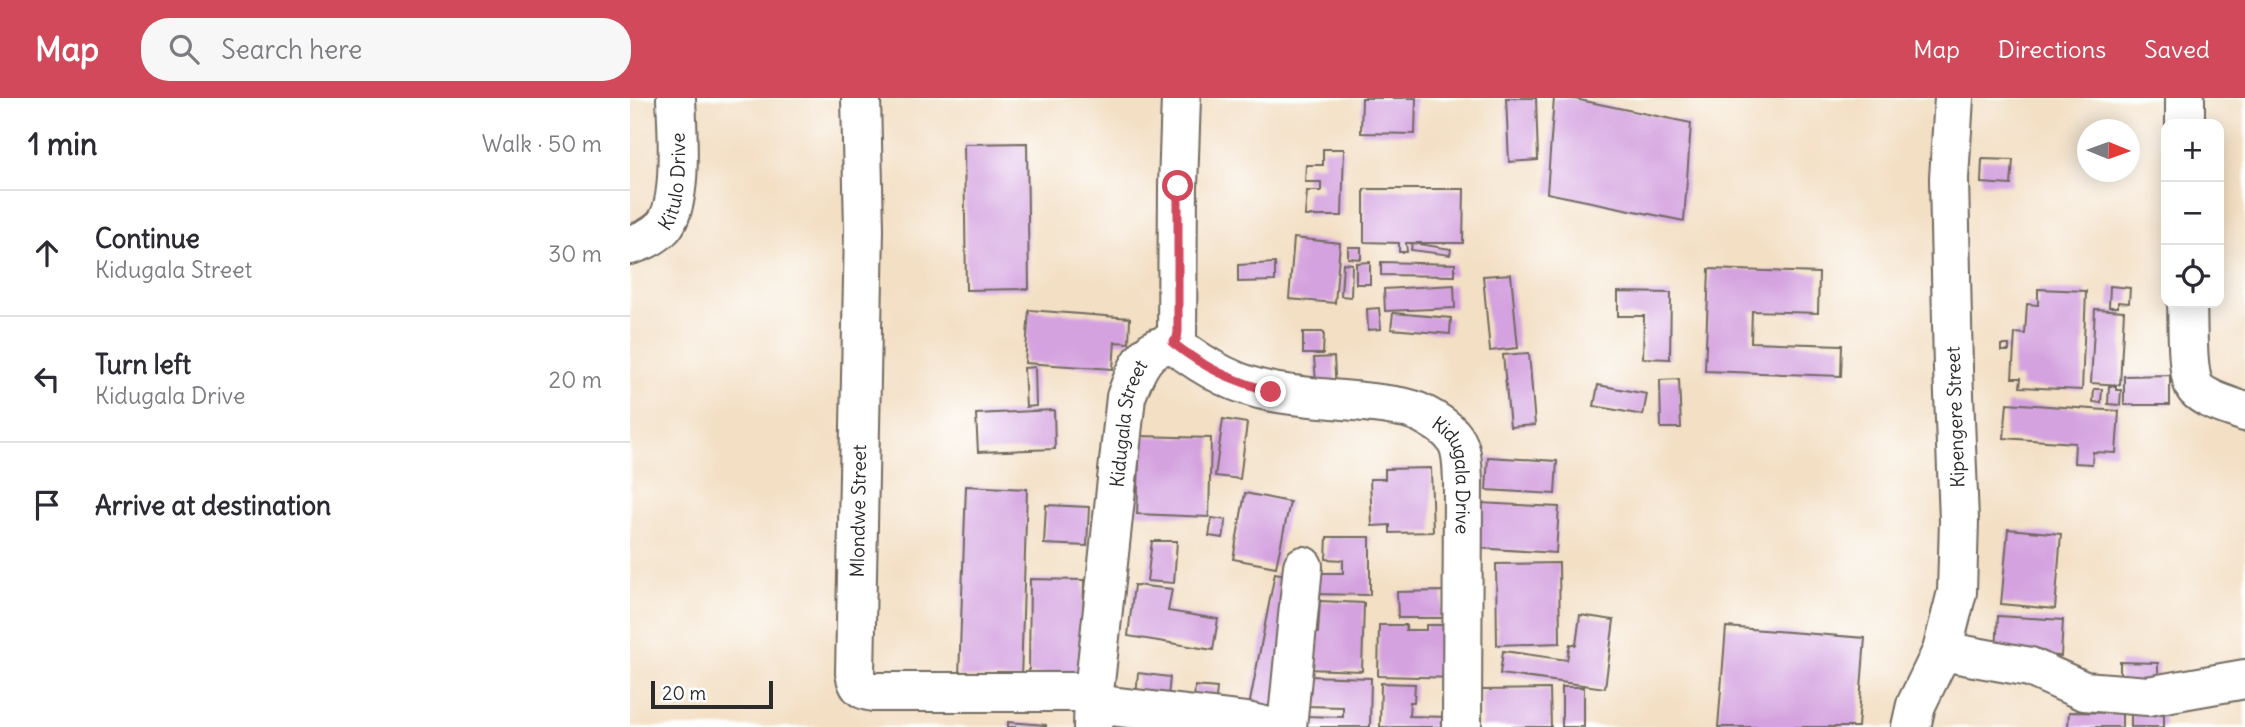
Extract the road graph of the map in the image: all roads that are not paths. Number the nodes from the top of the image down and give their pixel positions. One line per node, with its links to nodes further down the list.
1 (676, 98): 7 (street, Kitulo Drive)
2 (862, 98): 14 (street, Mlondwe Street)
3 (1181, 98): 9 (street, Kidugala Street)
4 (1954, 98): 12 (street, Kipengere Street)
5 (2185, 98): 6 (street)
6 (2185, 119)
7 (630, 245)
8 (2187, 308): 10 (street)
9 (1173, 343): 14 (street, Kidugala Street); 17 (street, Kidugala Drive)
10 (2245, 412)
11 (1303, 566): 16 (street)
12 (1942, 651): 13 (street); 18 (street, Kipengere Street)
13 (2245, 679)
14 (1093, 708): 15 (street)
15 (1269, 727)
16 (1287, 727)
17 (1462, 727)
18 (1911, 727)

